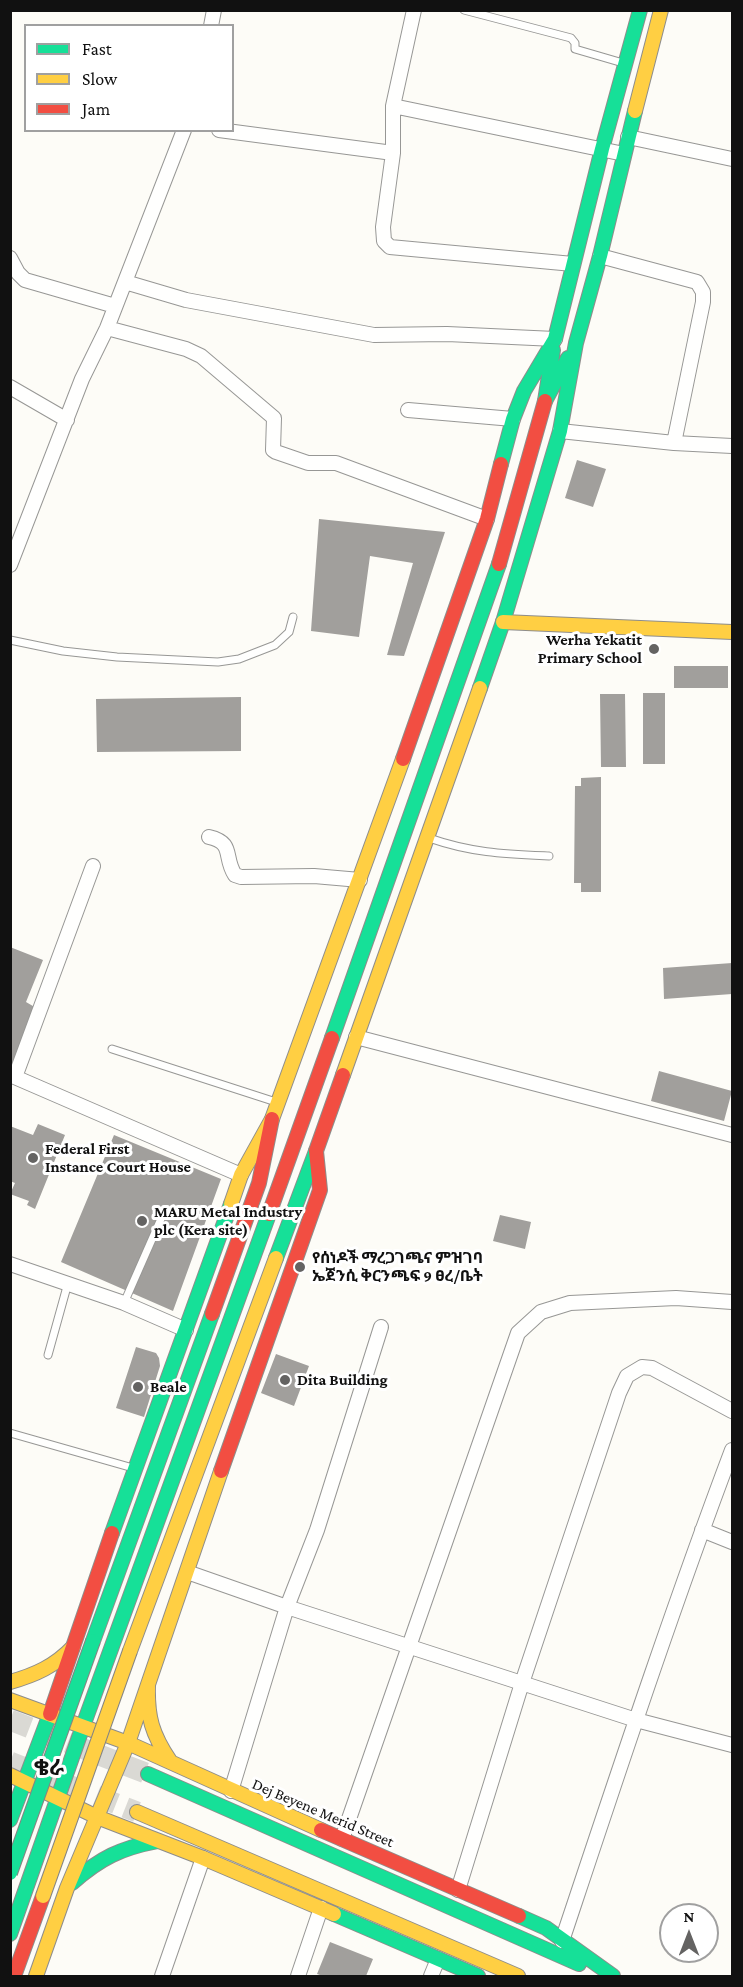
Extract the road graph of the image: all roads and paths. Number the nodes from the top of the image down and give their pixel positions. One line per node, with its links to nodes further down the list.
1 (414, 10): 6 (street)
2 (464, 10): 5 (lane)
3 (639, 10): 5 (main road)
4 (661, 10): 9 (main road)
5 (625, 63): 10 (main road)
6 (393, 106): 10 (street); 11 (street)
7 (183, 132): 17 (street)
8 (234, 132): 11 (street)
9 (628, 137): 12 (main road); 13 (street)
10 (602, 149): 12 (street); 16 (main road)
11 (393, 153): 16 (street)
12 (624, 154): 14 (main road)
13 (732, 159)
14 (600, 256): 21 (main road); 28 (street)
15 (10, 258): 18 (street)
16 (573, 264): 20 (main road)
17 (125, 282): 18 (street); 20 (street)
18 (115, 306): 19 (street)
19 (107, 328): 26 (street); 30 (street)
20 (555, 339): 23 (main road); 25 (main road)
21 (576, 343): 23 (main road); 27 (main road)
22 (10, 387): 26 (street)
23 (544, 400): 73 (main road)
24 (408, 410): 25 (street)
25 (513, 419): 30 (main road)
26 (67, 420): 31 (street)
27 (560, 431): 28 (street); 33 (main road)
28 (674, 443): 29 (street)
29 (732, 446)
30 (487, 519): 40 (main road)
31 (11, 565)
32 (292, 617): 35 (lane)
33 (503, 622): 34 (main road); 37 (main road)
34 (732, 632)
35 (10, 640)
36 (209, 837): 40 (street)
37 (427, 837): 38 (lane); 41 (main road)
38 (549, 856)
39 (93, 866): 43 (street)
40 (360, 880): 44 (main road)
41 (356, 1037): 46 (street); 47 (main road)
42 (112, 1049): 44 (lane)
43 (13, 1076): 48 (street)
44 (278, 1103): 45 (main road)
45 (272, 1119): 48 (main road); 88 (main road, bridge)
46 (732, 1135)
47 (316, 1151): 63 (main road); 95 (main road, bridge)
48 (241, 1175): 55 (main road)
49 (164, 1212): 53 (lane)
50 (10, 1264): 51 (street)
51 (68, 1283): 53 (street); 56 (lane)
52 (732, 1302): 65 (street)
53 (124, 1303): 55 (street)
54 (381, 1327): 64 (street)
55 (186, 1330): 60 (main road)
56 (48, 1354)
57 (732, 1411): 68 (street)
58 (10, 1433): 60 (lane)
59 (732, 1450): 61 (street)
60 (135, 1468): 66 (main road)
61 (702, 1530): 62 (street); 72 (street)
62 (732, 1542)
63 (187, 1572): 64 (street); 69 (main road)
64 (287, 1607): 65 (street); 80 (street)
65 (409, 1646): 68 (street); 85 (street)
66 (74, 1647): 67 (main road); 71 (main road)
67 (10, 1682)
68 (522, 1683): 72 (street); 90 (street)
69 (148, 1685): 74 (main road); 76 (main road)
70 (10, 1700): 71 (main road, Dej Beyene Merid Street)
71 (50, 1714): 73 (main road, Dej Beyene Merid Street); 79 (main road)
72 (636, 1720): 75 (street); 93 (street)
73 (83, 1726): 74 (main road, Dej Beyene Merid Street); 81 (main road)
74 (128, 1743): 76 (main road, Dej Beyene Merid Street); 83 (main road)
75 (732, 1745)
76 (170, 1761): 80 (main road, Dej Beyene Merid Street)
77 (148, 1774): 102 (main road)
78 (10, 1775): 79 (main road)
79 (25, 1781): 81 (main road); 84 (main road)
80 (231, 1791): 85 (main road, Dej Beyene Merid Street)
81 (57, 1797): 83 (main road); 92 (main road)
82 (137, 1812): 101 (main road)
83 (97, 1817): 86 (main road); 89 (main road)
84 (10, 1820)
85 (342, 1839): 90 (main road, Dej Beyene Merid Street)
86 (158, 1841): 87 (main road); 89 (main road)
87 (203, 1858): 91 (main road); 97 (street)
88 (10, 1873)
89 (67, 1888): 96 (main road)
90 (458, 1890): 93 (main road, Dej Beyene Merid Street)
91 (321, 1908): 94 (main road); 98 (street)
92 (10, 1934)
93 (562, 1941): 103 (main road, Dej Beyene Merid Street)
94 (438, 1959): 99 (street); 100 (main road)
95 (14, 1977)
96 (36, 1977)
97 (162, 1977)
98 (298, 1977)
99 (431, 1977)
100 (478, 1977)
101 (518, 1977)
102 (607, 1977)
103 (613, 1977)

